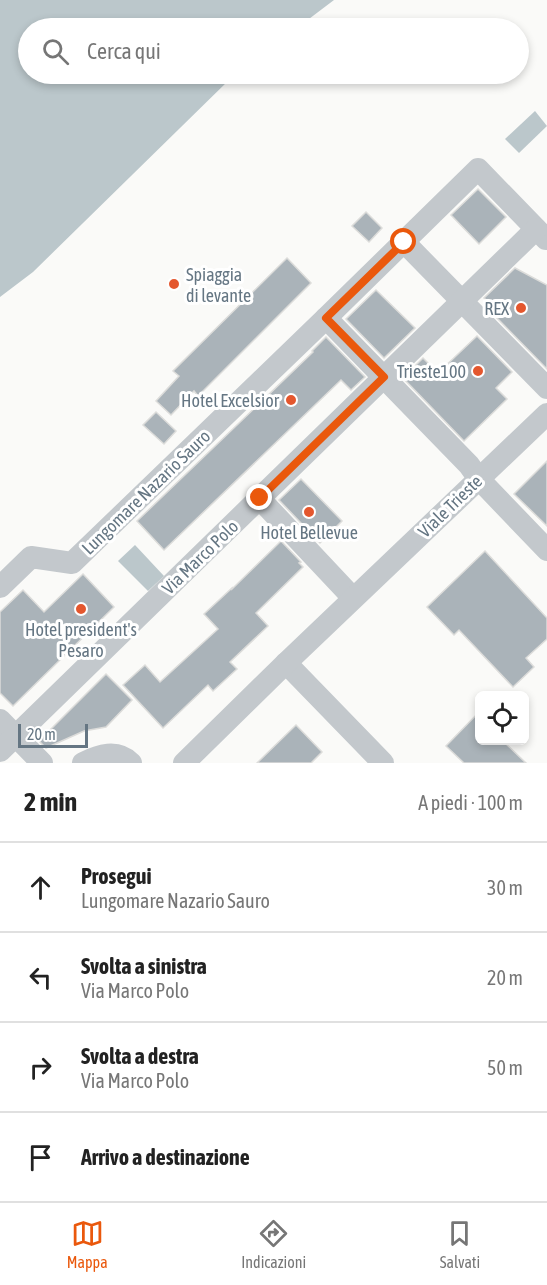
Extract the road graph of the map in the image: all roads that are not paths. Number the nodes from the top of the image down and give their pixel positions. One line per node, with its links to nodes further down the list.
1 (542, 235): 2 (street, Lungomare Nazario Sauro); 3 (street, Via Marco Polo)
2 (404, 242): 3 (street); 4 (street, Lungomare Nazario Sauro)
3 (462, 301): 5 (street, Via Marco Polo); 6 (street)
4 (326, 318): 5 (street); 11 (street, Lungomare Nazario Sauro)
5 (384, 377): 8 (street); 9 (street, Via Marco Polo)
6 (547, 388)
7 (547, 414): 8 (street, Viale Trieste)
8 (479, 479): 10 (street); 12 (street, Viale Trieste)
9 (260, 498): 12 (street); 14 (street, Via Marco Polo)
10 (547, 550)
11 (0, 587)
12 (353, 598): 13 (street, Viale Trieste)
13 (286, 663): 18 (street, Viale Trieste); 19 (street)
14 (5, 736): 15 (street, Via Marco Polo)
15 (42, 763)
16 (83, 763): 17 (street)
17 (131, 763)
18 (184, 763)
19 (383, 763)

